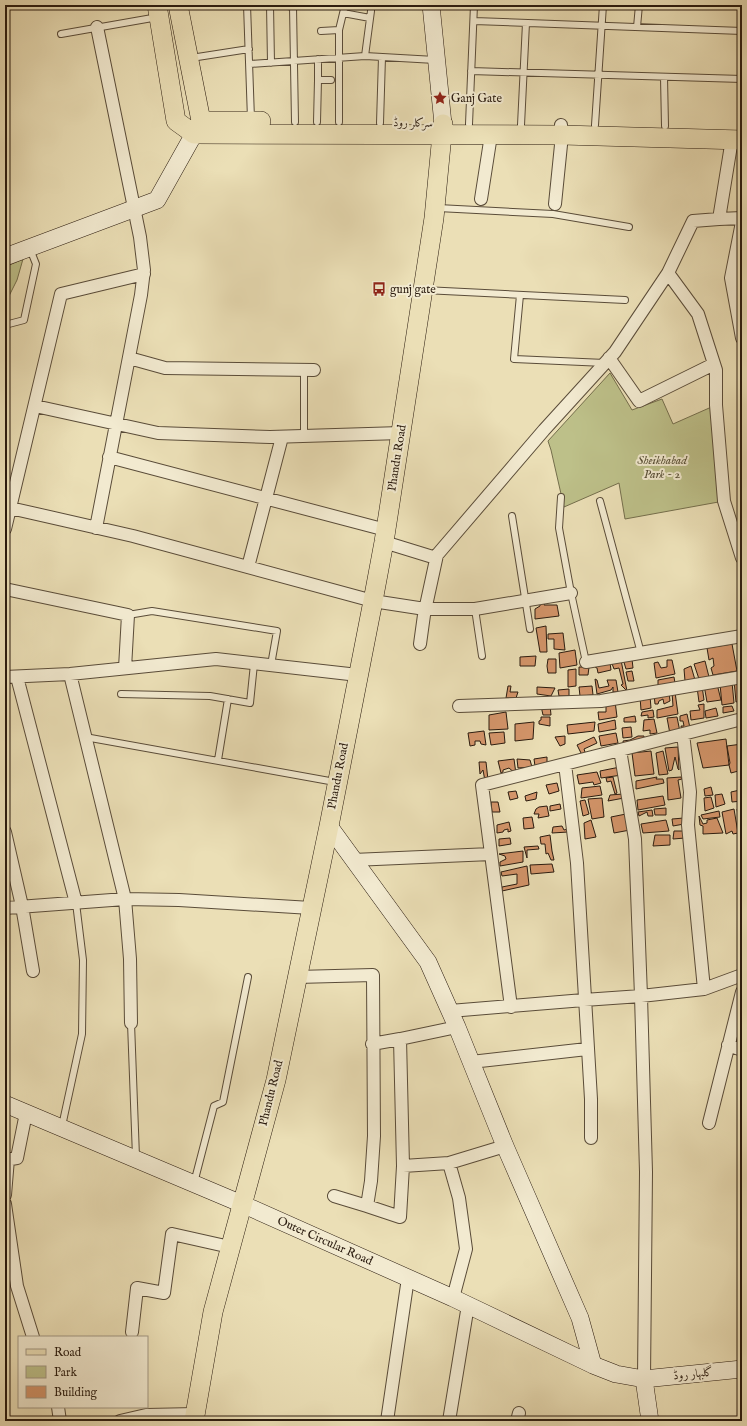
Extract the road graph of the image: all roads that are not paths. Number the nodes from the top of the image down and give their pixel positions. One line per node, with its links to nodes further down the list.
1 (178, 5): 26 (main road)
2 (247, 5): 23 (lane)
3 (270, 5): 31 (lane)
4 (284, 5): 30 (lane)
5 (345, 5): 12 (lane)
6 (371, 5): 13 (lane)
7 (431, 5): 29 (street)
8 (474, 5): 14 (lane)
9 (603, 5): 16 (lane)
10 (639, 5): 18 (lane)
11 (158, 11): 17 (lane); 49 (main road)
12 (343, 14): 13 (lane); 19 (lane)
13 (370, 18): 24 (lane)
14 (474, 21): 15 (lane); 33 (lane)
15 (526, 23): 16 (lane); 34 (lane)
16 (601, 26): 18 (lane); 35 (lane)
17 (97, 27): 22 (lane); 56 (street)
18 (637, 27): 21 (lane)
19 (339, 30): 20 (lane); 27 (lane)
20 (321, 31)
21 (742, 31)
22 (62, 34)
23 (249, 49): 26 (lane); 32 (lane)
24 (365, 56): 25 (lane); 27 (lane)
25 (382, 57): 29 (lane); 44 (lane)
26 (189, 58): 49 (main road)
27 (340, 58): 28 (lane); 43 (lane)
28 (318, 59): 30 (lane); 38 (lane)
29 (436, 60): 50 (street)
30 (294, 61): 31 (lane); 41 (lane)
31 (271, 63): 32 (lane)
32 (250, 64): 40 (lane)
33 (471, 71): 34 (lane); 45 (lane)
34 (524, 73): 35 (lane); 46 (lane)
35 (599, 75): 36 (lane); 47 (lane)
36 (664, 77): 37 (lane); 48 (lane)
37 (742, 79)
38 (318, 80): 39 (lane); 42 (lane)
39 (330, 80)
40 (251, 121): 41 (main road, سرکلر روڈ); 49 (main road, سرکلر روڈ)
41 (295, 122): 42 (main road, سرکلر روڈ)
42 (317, 122): 43 (main road, سرکلر روڈ)
43 (339, 122): 44 (main road, سرکلر روڈ)
44 (380, 123): 50 (main road, سرکلر روڈ)
45 (469, 124): 46 (main road, سرکلر روڈ); 50 (main road, سرکلر روڈ)
46 (521, 125): 51 (main road, سرکلر روڈ)
47 (595, 125): 48 (main road, سرکلر روڈ); 51 (main road, سرکلر روڈ)
48 (665, 126): 52 (main road, سرکلر روڈ)
49 (198, 127): 50 (main road); 56 (street)
50 (442, 129): 53 (main road); 57 (main road, Phandu Road)
51 (562, 130): 52 (main road); 53 (main road); 55 (street)
52 (738, 133): 59 (street)
53 (491, 135): 54 (street)
54 (482, 199)
55 (555, 204)
56 (135, 208): 62 (street); 65 (street)
57 (434, 208): 61 (lane); 66 (main road, Phandu Road)
58 (742, 218): 59 (street)
59 (718, 219): 64 (street)
60 (742, 222): 70 (street)
61 (629, 227)
62 (29, 247): 63 (street); 69 (lane)
63 (5, 256)
64 (668, 272): 72 (street); 73 (street)
65 (144, 274): 71 (street); 75 (street)
66 (422, 290): 67 (lane); 77 (main road, Phandu Road)
67 (520, 295): 68 (lane); 72 (lane)
68 (625, 300)
69 (5, 325)
70 (742, 338)
71 (129, 358): 74 (street); 76 (street)
72 (607, 361): 73 (street); 89 (street)
73 (714, 364): 90 (street)
74 (309, 370): 78 (lane)
75 (34, 406): 76 (street); 84 (street)
76 (116, 425): 79 (street); 80 (street)
77 (401, 433): 78 (street); 88 (main road, Phandu Road)
78 (304, 436): 79 (street)
79 (282, 437): 82 (street)
80 (110, 456): 82 (street); 86 (street)
81 (561, 497): 93 (lane)
82 (266, 499): 88 (street); 91 (street)
83 (600, 502): 102 (lane)
84 (10, 508): 86 (street); 87 (street)
85 (512, 516): 95 (lane)
86 (96, 528): 91 (street)
87 (5, 529)
88 (385, 536): 89 (street); 94 (main road, Phandu Road)
89 (436, 558): 97 (street)
90 (742, 558)
91 (248, 567): 94 (street)
92 (5, 589): 98 (street)
93 (571, 593): 95 (street); 104 (lane)
94 (373, 601): 97 (street); 109 (main road, Phandu Road)
95 (525, 601): 96 (street); 99 (lane)
96 (475, 609): 97 (street); 103 (lane)
97 (425, 610): 101 (street)
98 (128, 615): 106 (lane); 107 (street)
99 (530, 629)
100 (742, 636): 102 (street)
101 (420, 644)
102 (641, 653): 104 (street)
103 (482, 656)
104 (586, 662)
105 (254, 664): 106 (street); 107 (street); 113 (lane)
106 (271, 666): 109 (street)
107 (125, 668): 108 (street)
108 (70, 674): 111 (street); 117 (street)
109 (358, 675): 121 (main road, Phandu Road)
110 (742, 676): 114 (street)
111 (11, 677): 127 (street)
112 (121, 694): 113 (lane)
113 (228, 699): 119 (lane)
114 (459, 706)
115 (742, 719): 116 (street)
116 (683, 734): 118 (street); 135 (street)
117 (85, 737): 119 (lane); 126 (street)
118 (620, 750): 120 (street); 137 (street)
119 (218, 760): 121 (lane)
120 (565, 764): 124 (street); 138 (street)
121 (337, 782): 122 (main road, Phandu Road)
122 (328, 826): 125 (street); 130 (main road, Phandu Road)
123 (5, 832): 128 (street)
124 (491, 854): 125 (street); 139 (street)
125 (353, 860): 140 (street)
126 (125, 899): 127 (street); 130 (street); 141 (street)
127 (76, 902): 128 (street); 152 (lane)
128 (22, 906): 129 (street); 131 (street)
129 (5, 908)
130 (312, 908): 134 (main road, Phandu Road)
131 (33, 971)
132 (742, 975): 135 (street)
133 (248, 977): 159 (lane)
134 (297, 977): 144 (street); 163 (main road, Phandu Road)
135 (704, 989): 137 (street)
136 (742, 992): 145 (street)
137 (641, 996): 138 (street); 173 (street)
138 (584, 1000): 139 (street); 146 (street)
139 (511, 1007): 140 (street)
140 (450, 1011): 142 (street)
141 (131, 1023): 156 (lane)
142 (457, 1027): 143 (street); 148 (street)
143 (400, 1039): 144 (street); 158 (street)
144 (372, 1044): 164 (street)
145 (728, 1045): 147 (street); 151 (street)
146 (587, 1049): 148 (street); 153 (street)
147 (742, 1050)
148 (471, 1062): 154 (street)
149 (5, 1104): 150 (street, Outer Circular Road)
150 (26, 1113): 152 (street, Outer Circular Road); 155 (street)
151 (709, 1123)
152 (62, 1128): 156 (street, Outer Circular Road)
153 (591, 1138)
154 (505, 1146): 157 (street); 171 (street)
155 (7, 1160): 160 (street)
156 (136, 1160): 159 (street, Outer Circular Road)
157 (449, 1163): 158 (street); 167 (street)
158 (403, 1166): 164 (street)
159 (194, 1184): 163 (street, Outer Circular Road)
160 (5, 1195)
161 (334, 1196): 164 (street)
162 (5, 1204): 170 (street)
163 (242, 1204): 165 (main road, Phandu Road); 166 (street, Outer Circular Road)
164 (367, 1206)
165 (230, 1247): 169 (street); 175 (main road, Phandu Road)
166 (408, 1278): 167 (street, Outer Circular Road); 178 (street)
167 (453, 1298): 168 (street, Outer Circular Road)
168 (468, 1305): 171 (street, Outer Circular Road); 179 (street)
169 (132, 1332)
170 (33, 1336)
171 (593, 1365): 173 (street, Outer Circular Road)
172 (742, 1369): 173 (street, گلبہار روڈ)
173 (644, 1379): 180 (street)
174 (58, 1408): 176 (street)
175 (195, 1418): 177 (street)
176 (60, 1421)
177 (120, 1421)
178 (387, 1421)
179 (449, 1421)
180 (650, 1421)

